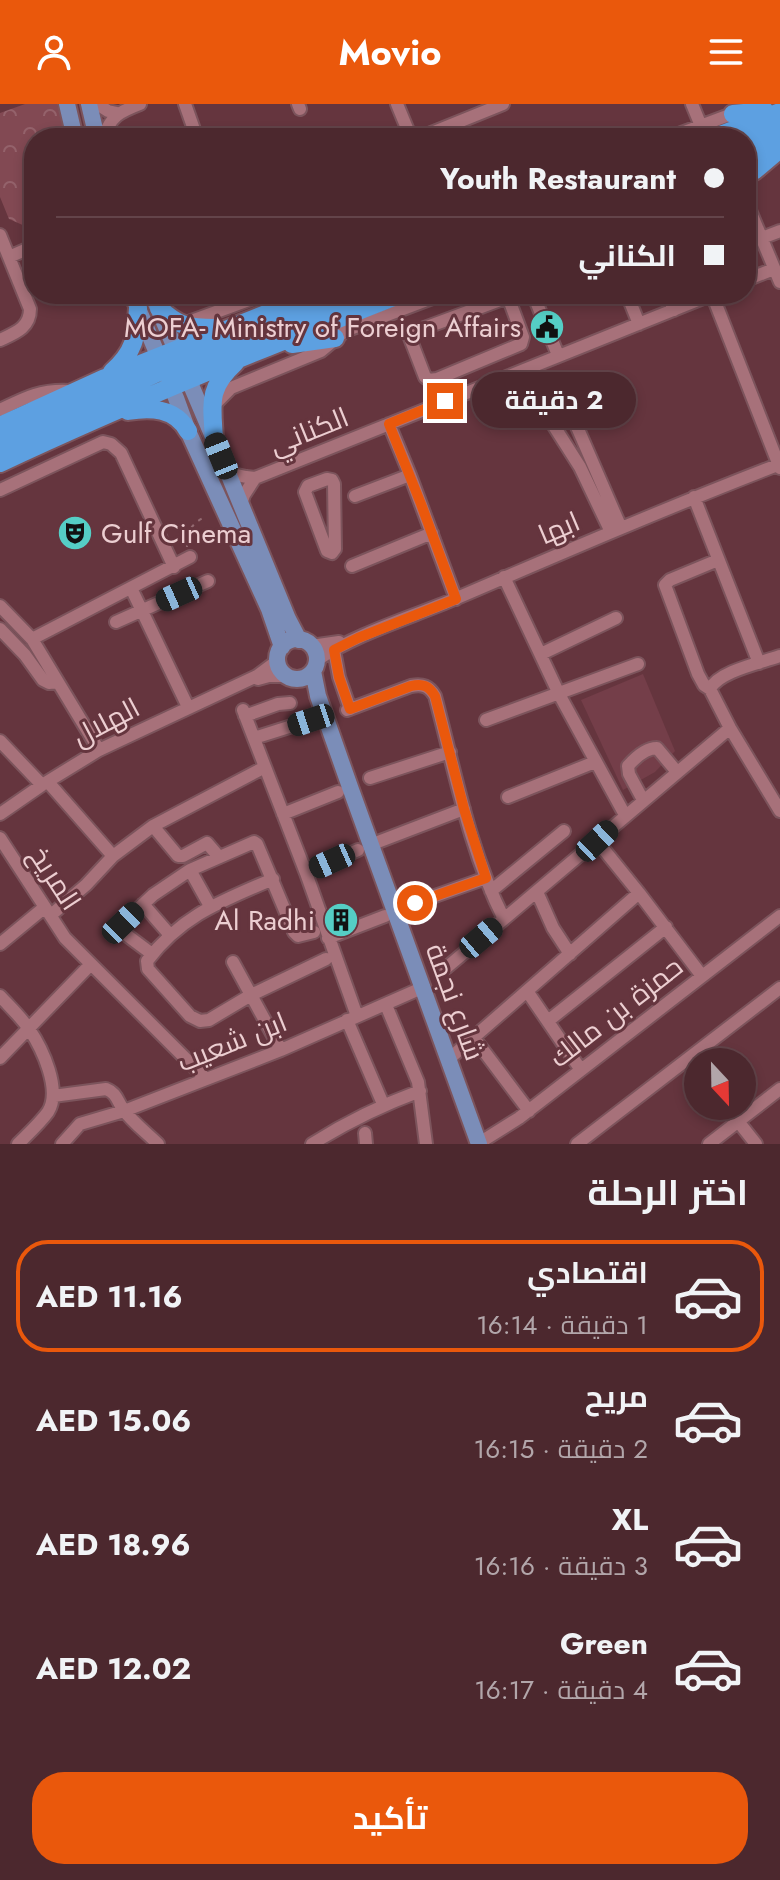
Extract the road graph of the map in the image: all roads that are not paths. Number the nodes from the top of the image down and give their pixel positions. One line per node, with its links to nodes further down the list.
1 (67, 104): 13 (main road)
2 (89, 104): 14 (main road)
3 (97, 104): 11 (street)
4 (140, 104): 11 (street)
5 (185, 104): 16 (street)
6 (397, 104): 17 (street)
7 (503, 104): 18 (street)
8 (692, 104): 19 (street)
9 (757, 104): 12 (street)
10 (780, 111): 12 (highway); 21 (highway)
11 (117, 113): 15 (street)
12 (733, 114): 20 (street)
13 (73, 128)
14 (97, 128)
15 (106, 128)
16 (193, 128)
17 (407, 128)
18 (444, 128)
19 (705, 128)
20 (713, 128)
21 (721, 128)
22 (780, 129): 23 (highway)
23 (756, 139)
24 (780, 143): 27 (highway)
25 (780, 149): 28 (highway)
26 (780, 161): 29 (street)
27 (756, 162)
28 (756, 163)
29 (756, 166)
30 (756, 224): 33 (street)
31 (780, 231): 33 (street)
32 (0, 235): 35 (street)
33 (762, 238): 36 (street)
34 (24, 250): 35 (street)
35 (9, 257): 39 (street)
36 (774, 269): 37 (street); 38 (street)
37 (756, 276)
38 (780, 282)
39 (24, 294)
40 (28, 304): 62 (street)
41 (135, 304): 69 (highway)
42 (136, 304): 67 (main road)
43 (157, 304): 66 (main road, شارع نجمة)
44 (159, 304): 58 (highway)
45 (239, 304): 58 (street)
46 (291, 304): 60 (highway)
47 (335, 304): 66 (highway)
48 (376, 304): 63 (highway)
49 (417, 304): 61 (street)
50 (484, 304): 51 (street)
51 (510, 304)
52 (537, 304): 64 (street)
53 (631, 304): 59 (street)
54 (671, 304): 57 (street)
55 (684, 304): 57 (street, الكناني)
56 (716, 304): 81 (street)
57 (674, 310): 59 (street, الكناني)
58 (176, 323): 60 (highway)
59 (639, 324): 64 (street, الكناني)
60 (230, 328): 66 (highway)
61 (335, 338): 63 (highway); 71 (street)
62 (0, 340)
63 (269, 346): 65 (highway)
64 (558, 355): 74 (street, الكناني)
65 (244, 356): 66 (highway); 71 (highway)
66 (183, 364): 67 (highway); 67 (highway); 77 (main road, شارع نجمة)
67 (164, 371): 68 (highway); 73 (highway); 76 (main road)
68 (140, 372): 69 (highway); 78 (highway)
69 (105, 378): 70 (highway)
70 (75, 391): 72 (street); 75 (highway)
71 (212, 407): 77 (highway)
72 (0, 410)
73 (101, 416): 76 (highway); 80 (highway)
74 (389, 424): 79 (street, الكناني); 83 (street)
75 (0, 426)
76 (188, 431): 114 (main road)
77 (214, 439): 82 (main road, شارع نجمة)
78 (0, 444)
79 (299, 461): 84 (street, الكناني); 85 (street)
80 (0, 463)
81 (779, 465): 88 (street, ابها)
82 (228, 473): 84 (street, الكناني); 90 (main road, شارع نجمة)
83 (410, 475): 87 (street); 92 (street)
84 (255, 478): 90 (street, الكناني)
85 (308, 487): 85 (street)
86 (0, 490): 96 (street)
87 (355, 496)
88 (694, 497): 91 (street, ابها); 94 (street)
89 (602, 499): 89 (street); 91 (street)
90 (241, 504): 109 (main road, شارع نجمة)
91 (616, 530): 97 (street, ابها)
92 (432, 533): 95 (street); 100 (street)
93 (190, 557): 96 (street)
94 (718, 560): 112 (street); 116 (street)
95 (352, 566)
96 (174, 567): 99 (street)
97 (504, 577): 100 (street, ابها); 110 (street)
98 (208, 581): 102 (street)
99 (131, 588): 102 (street); 107 (street)
100 (456, 599): 106 (street, ابها)
101 (0, 606): 107 (street)
102 (142, 610): 104 (street); 120 (street)
103 (616, 618): 110 (street)
104 (116, 622)
105 (0, 629): 115 (street)
106 (358, 638): 108 (street, ابها); 109 (street, ابها)
107 (32, 639): 115 (street)
108 (334, 650): 109 (street, ابها); 127 (street)
109 (310, 654): 114 (main road); 114 (main road); 118 (main road, شارع نجمة)
110 (541, 654): 117 (street)
111 (779, 658): 112 (street)
112 (759, 663): 116 (street)
113 (638, 664): 117 (street)
114 (285, 666): 118 (main road); 120 (street, الهلال)
115 (57, 682): 126 (street)
116 (710, 689): 123 (street)
117 (559, 694): 122 (street); 128 (street)
118 (318, 696): 145 (main road, شارع نجمة)
119 (290, 703): 124 (street)
120 (188, 707): 126 (street, الهلال)
121 (311, 720): 124 (street)
122 (486, 720)
123 (730, 728): 130 (street); 137 (street)
124 (254, 738): 129 (street)
125 (0, 741): 132 (street)
126 (99, 750): 132 (street, الهلال)
127 (450, 752): 131 (street); 136 (street)
128 (595, 762): 134 (street); 140 (street)
129 (265, 767): 139 (street); 141 (street)
130 (677, 772): 135 (street); 135 (street)
131 (370, 778)
132 (45, 783): 138 (street, الهلال); 146 (street)
133 (338, 792): 139 (street)
134 (508, 797)
135 (643, 800): 140 (street)
136 (464, 809): 145 (street); 150 (street)
137 (780, 811)
138 (0, 814)
139 (283, 814): 149 (street)
140 (625, 815): 144 (street)
141 (153, 826): 146 (street); 147 (street)
142 (564, 831): 152 (street)
143 (0, 838): 158 (street, المريخ)
144 (597, 841): 153 (street); 154 (street)
145 (364, 848): 149 (street); 175 (main road, شارع نجمة)
146 (113, 856): 158 (street)
147 (219, 857): 148 (street); 151 (street)
148 (190, 870): 156 (street); 157 (street)
149 (306, 873): 166 (street)
150 (486, 878): 152 (street); 155 (street)
151 (273, 879): 157 (street); 163 (street)
152 (491, 891): 161 (street)
153 (537, 892): 161 (street); 169 (street)
154 (639, 893): 162 (street); 169 (street)
155 (415, 903)
156 (143, 904): 165 (street); 168 (street)
157 (210, 906): 165 (street)
158 (48, 911): 167 (street); 172 (street, المريخ)
159 (385, 916): 166 (street)
160 (780, 916): 174 (street, حمزة بن مالك)
161 (501, 921): 164 (street); 173 (street)
162 (666, 927): 174 (street); 182 (street)
163 (314, 932)
164 (509, 934)
165 (170, 935): 168 (street)
166 (328, 938): 181 (street)
167 (0, 944)
168 (152, 954): 178 (street)
169 (570, 954): 177 (street)
170 (326, 959): 178 (street)
171 (233, 962): 178 (street)
172 (91, 964): 183 (street); 191 (street, المريخ)
173 (446, 968)
174 (702, 976): 190 (street, حمزة بن مالك)
175 (424, 987): 180 (street, ابن شعيب); 188 (main road, شارع نجمة)
176 (780, 988): 185 (street)
177 (527, 991): 182 (street); 184 (street)
178 (251, 995): 186 (street)
179 (0, 996): 183 (street)
180 (386, 1005): 181 (street, ابن شعيب); 193 (street)
181 (352, 1018): 186 (street, ابن شعيب); 195 (street)
182 (548, 1021): 190 (street)
183 (28, 1028): 187 (street); 194 (street)
184 (474, 1038): 188 (street); 197 (street)
185 (701, 1048)
186 (281, 1050): 191 (street, ابن شعيب)
187 (0, 1058)
188 (449, 1059): 204 (main road, شارع نجمة)
189 (684, 1061): 205 (street)
190 (581, 1070): 197 (street, حمزة بن مالك)
191 (206, 1079): 196 (street, ابن شعيب)
192 (780, 1089): 198 (street)
193 (420, 1091): 195 (street); 203 (street)
194 (53, 1096): 196 (street); 199 (street)
195 (383, 1104): 202 (street)
196 (124, 1111): 200 (street, ابن شعيب); 201 (street)
197 (529, 1111): 204 (street, حمزة بن مالك)
198 (738, 1121): 206 (street); 207 (street)
199 (18, 1144)
200 (62, 1144)
201 (158, 1144)
202 (312, 1144)
203 (426, 1144)
204 (479, 1144)
205 (577, 1144)
206 (709, 1144)
207 (756, 1144)

